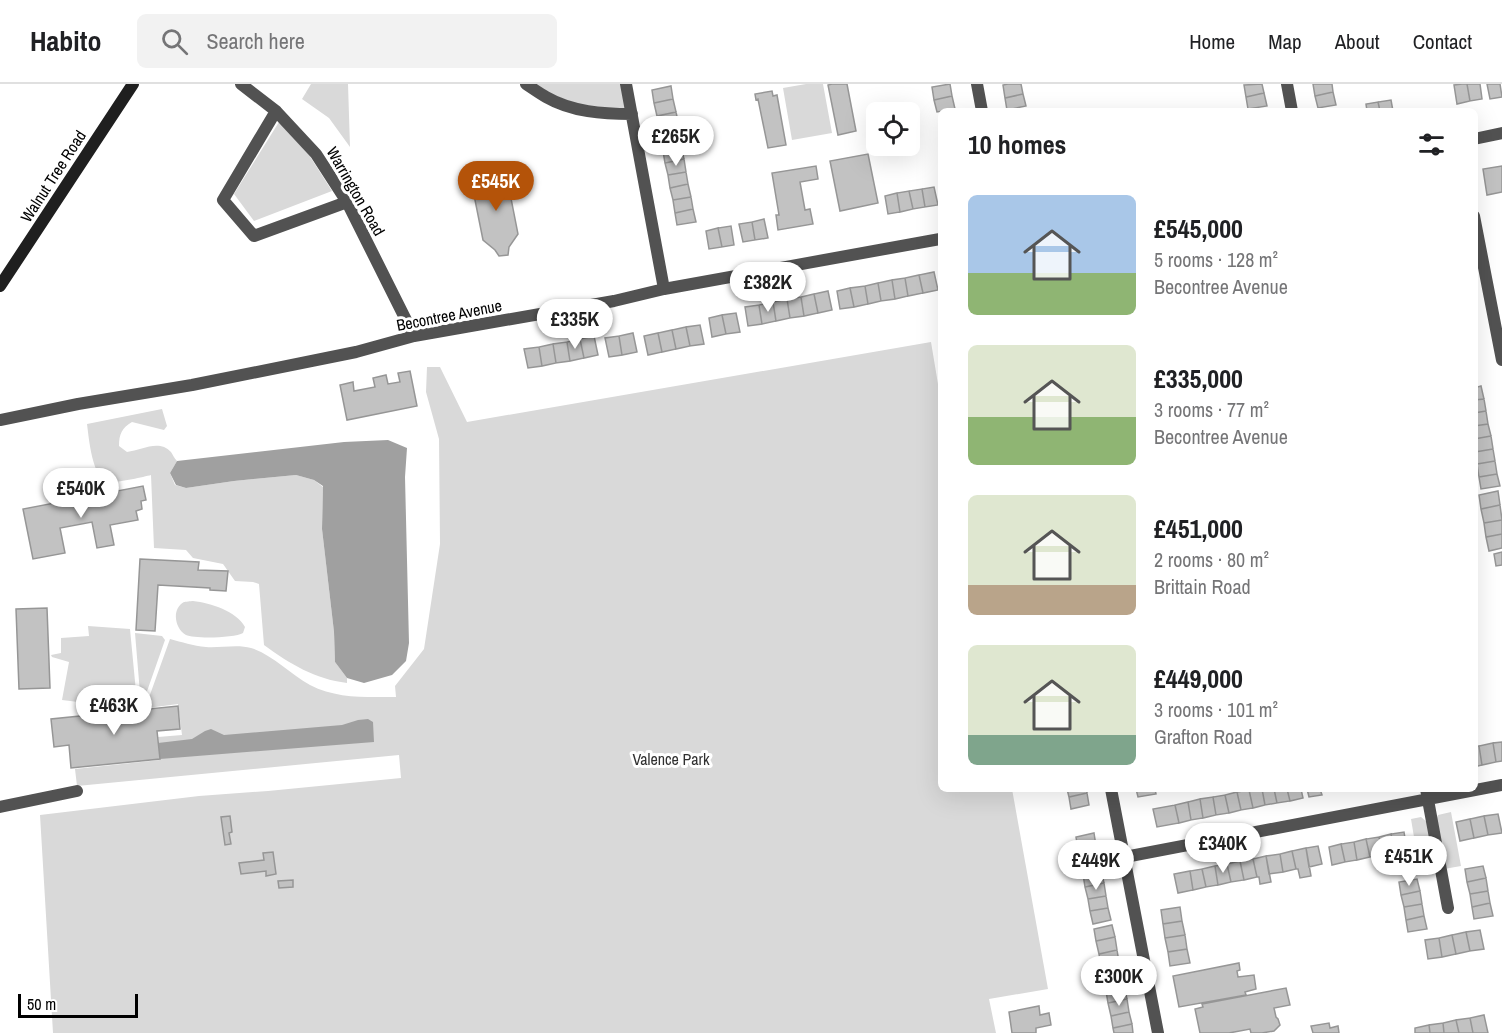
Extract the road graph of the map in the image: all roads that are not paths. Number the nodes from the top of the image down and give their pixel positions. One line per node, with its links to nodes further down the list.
1 (133, 84): 16 (street, Walnut Tree Road)
2 (241, 84): 9 (street, Warrington Road)
3 (526, 84): 10 (street)
4 (626, 84): 10 (street)
5 (977, 84): 7 (street)
6 (1287, 84): 8 (street)
7 (981, 108)
8 (1291, 108)
9 (276, 111): 13 (street, Warrington Road); 13 (street)
10 (632, 114): 17 (street)
11 (1502, 133): 12 (street)
12 (1478, 138)
13 (347, 202): 19 (street, Warrington Road)
14 (1478, 233): 18 (street)
15 (938, 239): 17 (street, Becontree Avenue)
16 (0, 286)
17 (664, 289): 19 (street, Becontree Avenue)
18 (1498, 318): 20 (street)
19 (414, 336): 21 (street, Becontree Avenue)
20 (1502, 360)
21 (0, 420)
22 (1502, 785): 23 (street)
23 (1478, 788)
24 (77, 791): 28 (street)
25 (1112, 792): 29 (street)
26 (1444, 792): 27 (street)
27 (1427, 794): 29 (street); 30 (street)
28 (0, 807)
29 (1125, 857): 31 (street)
30 (1448, 908)
31 (1158, 1033)

